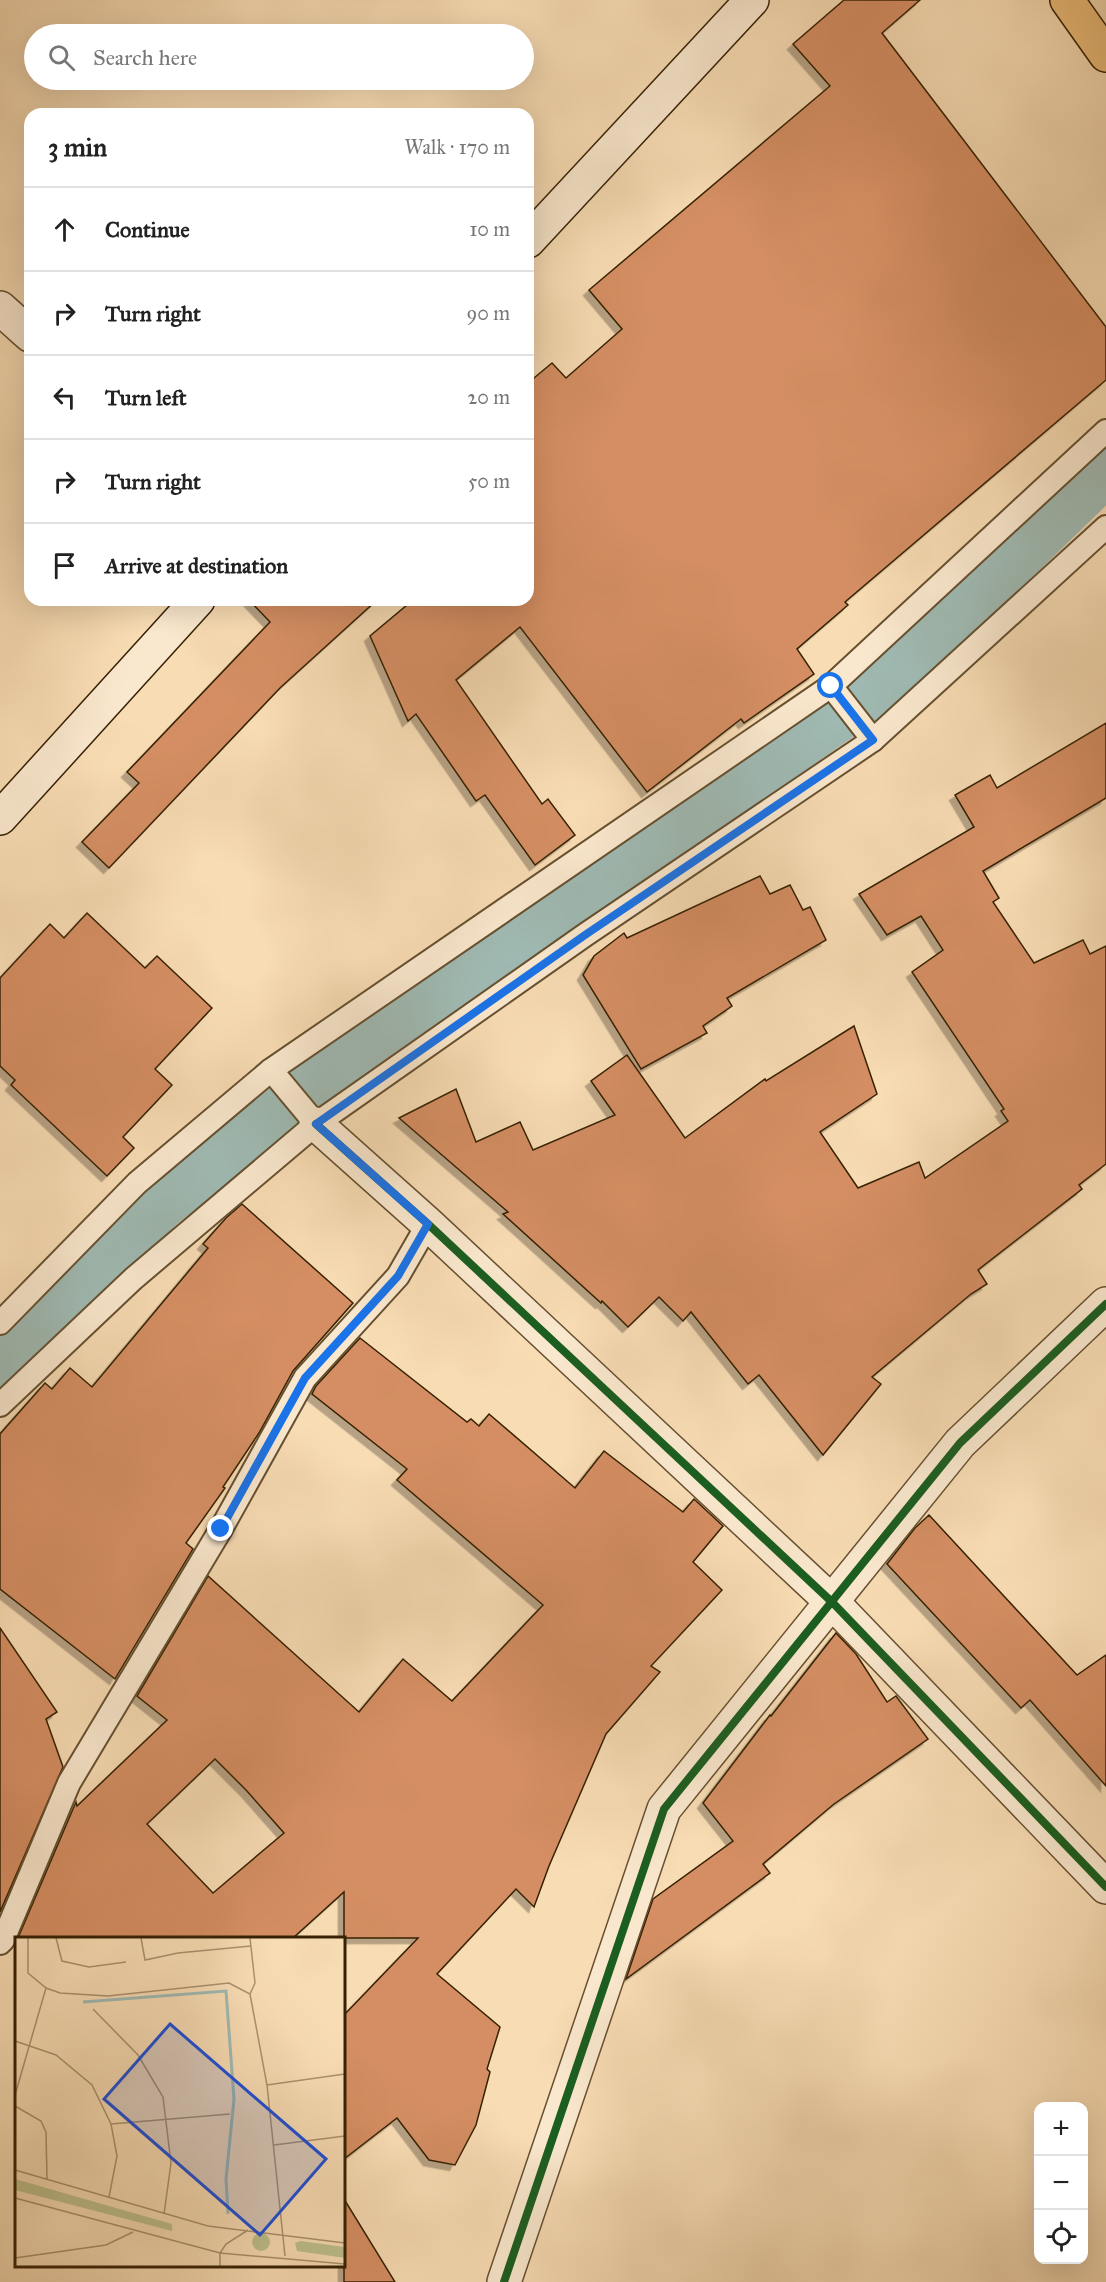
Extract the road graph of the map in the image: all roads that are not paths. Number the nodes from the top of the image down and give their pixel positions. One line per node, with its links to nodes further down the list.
1 (752, 0): 4 (street)
2 (1067, 0): 3 (highway)
3 (1106, 55)
4 (534, 236)
5 (0, 308): 6 (street)
6 (24, 330)
7 (1106, 431): 10 (lane)
8 (1106, 527): 11 (lane)
9 (193, 606): 12 (street)
10 (831, 686): 11 (lane); 13 (lane)
11 (873, 740): 14 (lane)
12 (0, 818)
13 (271, 1070): 14 (lane); 17 (lane)
14 (312, 1120): 15 (street); 18 (lane)
15 (428, 1224): 19 (street); 21 (lane)
16 (1106, 1304): 19 (street)
17 (0, 1323)
18 (0, 1405)
19 (832, 1603): 20 (street); 22 (street)
20 (1106, 1887)
21 (0, 1943)
22 (504, 2282)

